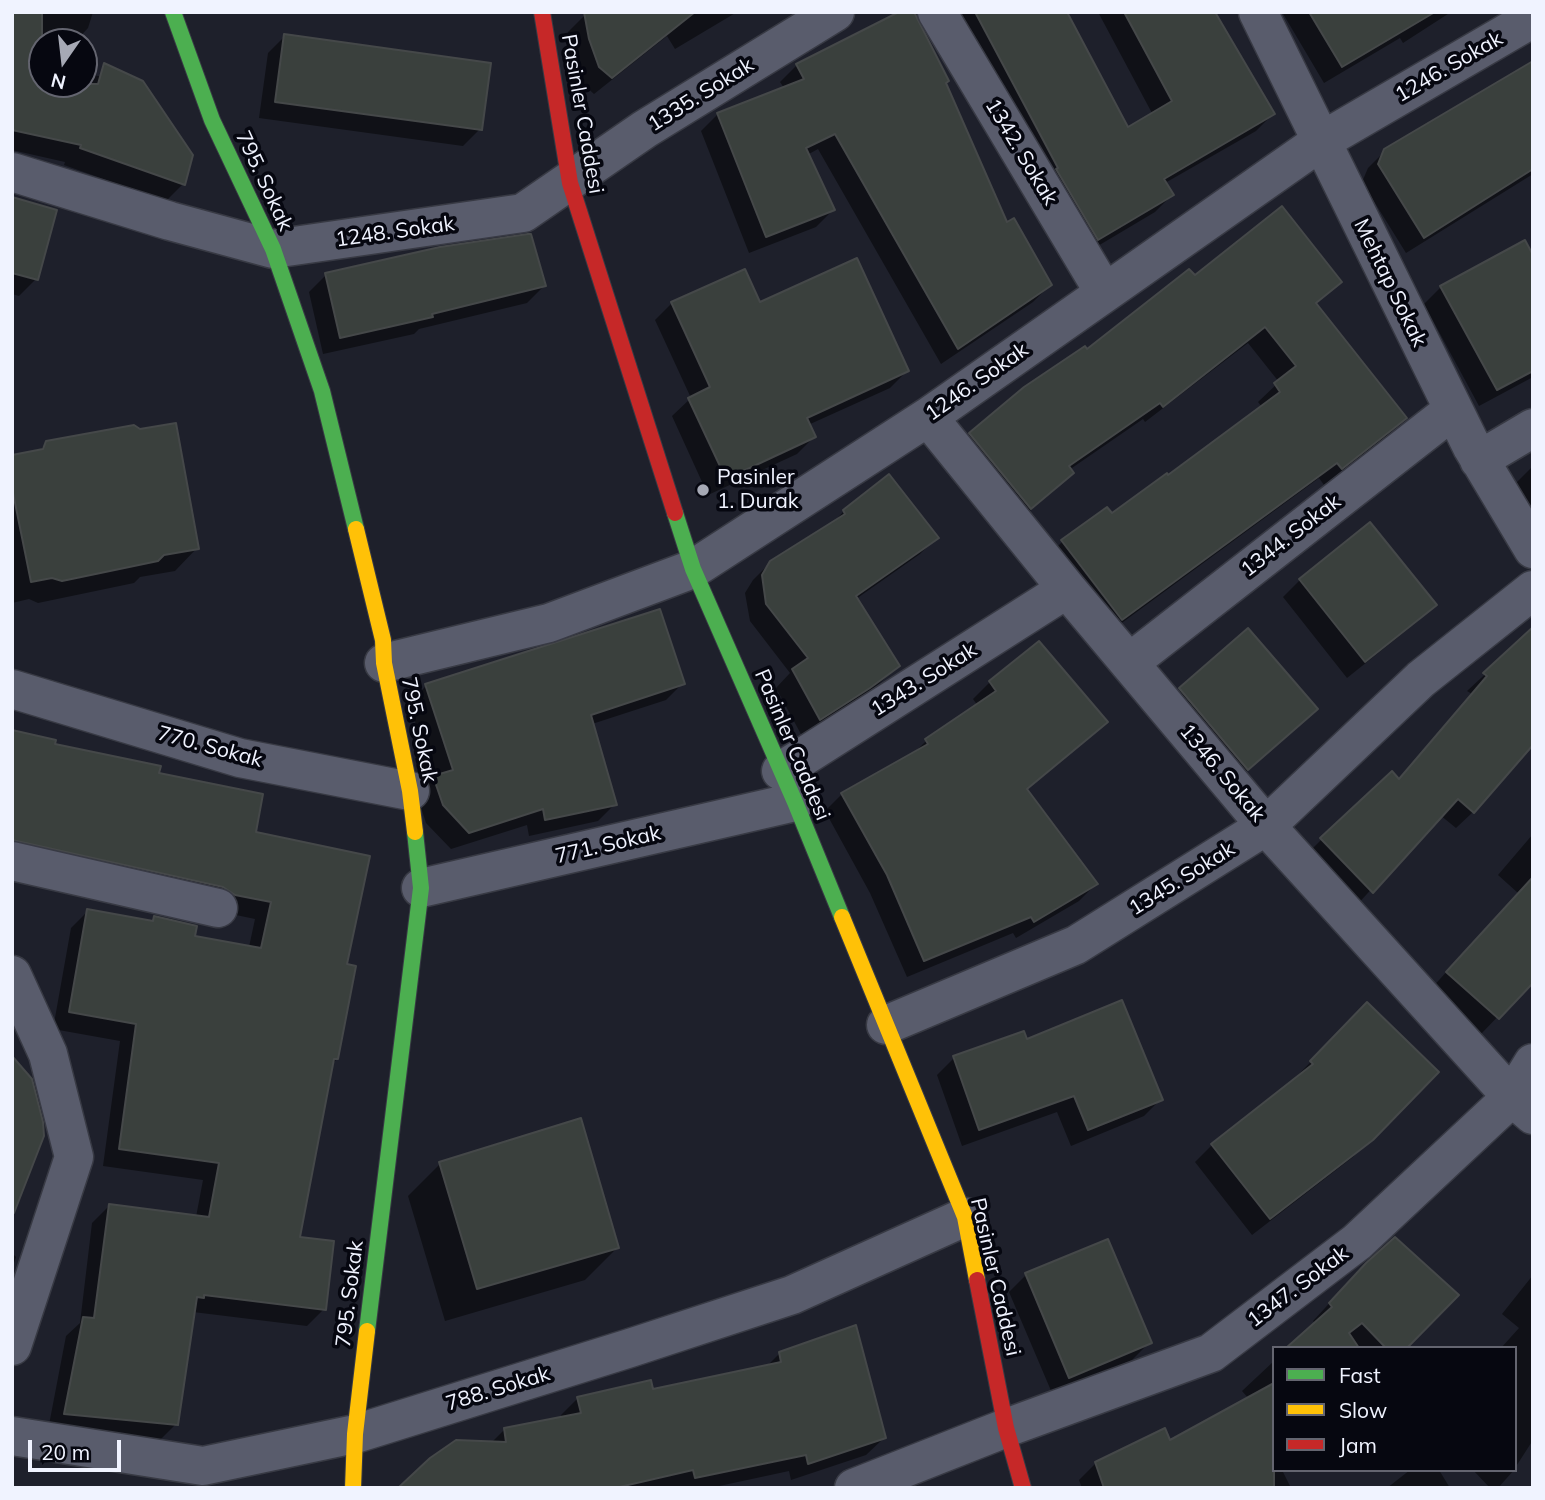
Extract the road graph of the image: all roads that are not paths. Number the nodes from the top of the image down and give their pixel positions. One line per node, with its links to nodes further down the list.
1 (173, 12): 10 (street, 795. Sokak)
2 (542, 12): 9 (street, Pasinler Caddesi)
3 (835, 12): 9 (street, 1335. Sokak)
4 (937, 12): 11 (street, 1342. Sokak)
5 (1258, 12): 7 (street, Mehtap Sokak)
6 (1533, 18): 7 (street, 1246. Sokak)
7 (1320, 142): 11 (street, 1246. Sokak); 12 (street, Mehtap Sokak)
8 (12, 172): 10 (street, 1248. Sokak)
9 (570, 183): 10 (street, 1248. Sokak); 17 (street, Pasinler Caddesi)
10 (273, 249): 20 (street, 795. Sokak)
11 (1104, 292): 13 (street, 1246. Sokak)
12 (1453, 410): 15 (street, Mehtap Sokak); 21 (street, 1344. Sokak)
13 (928, 417): 17 (street, 1246. Sokak); 18 (street, 1346. Sokak)
14 (1533, 428): 15 (street)
15 (1479, 460): 16 (street, Mehtap Sokak)
16 (1533, 548)
17 (692, 569): 20 (street, 1246. Sokak); 23 (street, Pasinler Caddesi)
18 (1067, 589): 21 (street, 1346. Sokak); 23 (street, 1343. Sokak)
19 (1533, 590): 25 (street, 1345. Sokak)
20 (384, 663): 24 (street, 795. Sokak)
21 (1129, 663): 25 (street, 1346. Sokak)
22 (12, 689): 24 (street, 770. Sokak)
23 (788, 786): 27 (street, 771. Sokak); 31 (street, Pasinler Caddesi)
24 (410, 791): 27 (street, 795. Sokak)
25 (1266, 826): 31 (street, 1345. Sokak); 33 (street, 1346. Sokak)
26 (12, 861): 28 (street)
27 (421, 888): 37 (street, 795. Sokak)
28 (218, 908)
29 (12, 975): 30 (street)
30 (22, 1023): 35 (street)
31 (886, 1025): 34 (street, Pasinler Caddesi)
32 (1533, 1063): 33 (street, 1347. Sokak)
33 (1523, 1106): 36 (street, 1347. Sokak)
34 (965, 1217): 36 (street, Pasinler Caddesi); 37 (street, 788. Sokak)
35 (12, 1346)
36 (1006, 1428): 40 (street, 1347. Sokak); 41 (street, Pasinler Caddesi)
37 (355, 1434): 38 (street, 788. Sokak); 39 (street, 795. Sokak)
38 (12, 1436)
39 (353, 1488)
40 (854, 1488)
41 (1023, 1488)

